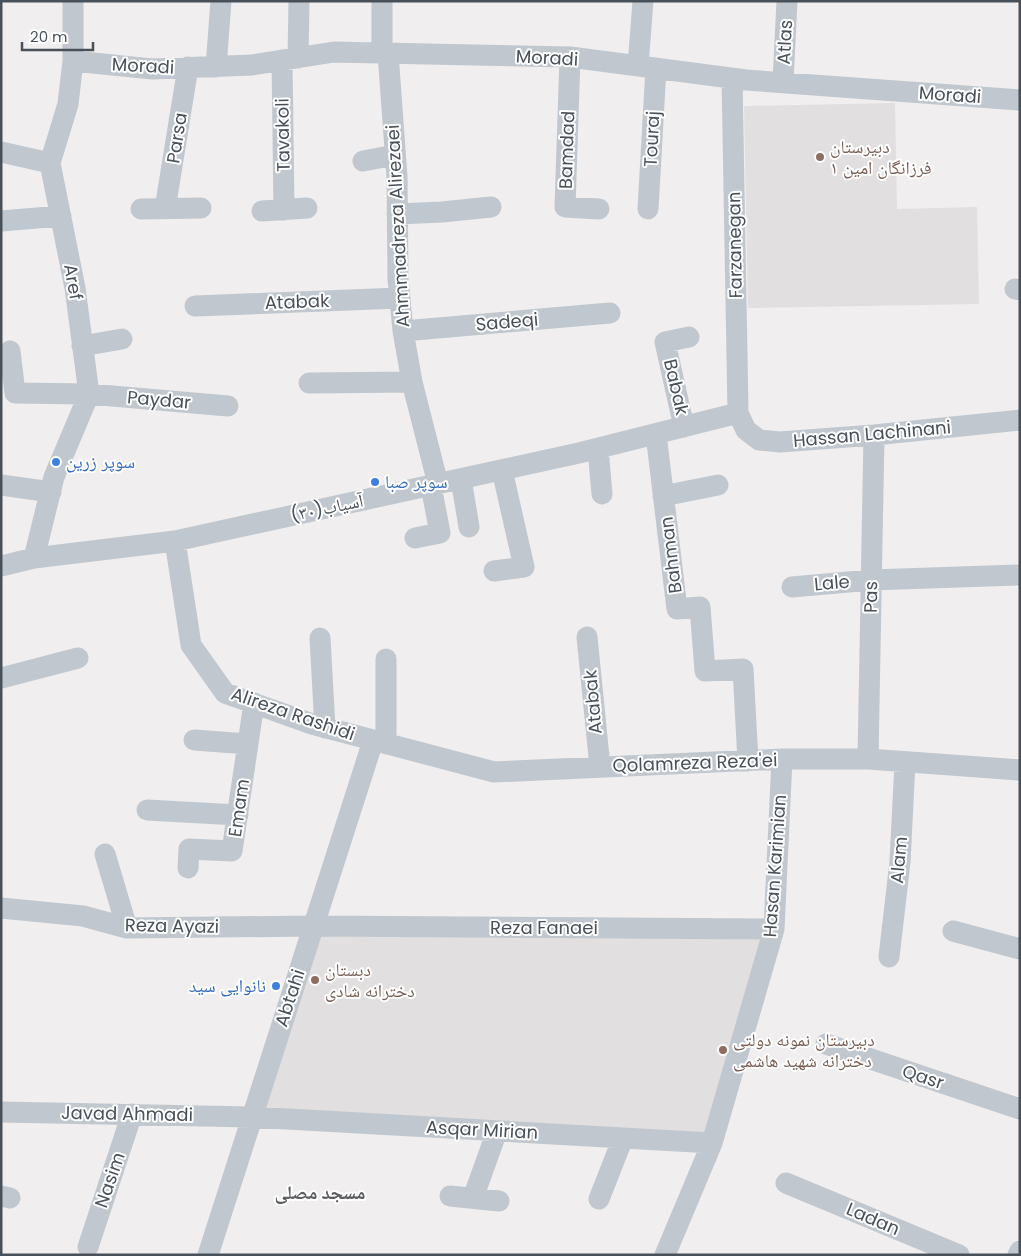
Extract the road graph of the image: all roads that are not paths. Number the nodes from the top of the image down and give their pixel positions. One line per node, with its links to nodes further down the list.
1 (74, 1): 10 (street, Aref)
2 (221, 1): 12 (street)
3 (299, 1): 9 (street, Tavakoli)
4 (382, 1): 7 (street, Ahmmadreza Alirezaei)
5 (643, 1): 13 (street, Touraj)
6 (787, 1): 15 (street, Atlas)
7 (385, 53): 8 (street, Moradi); 9 (street, Moradi); 18 (street, Ahmmadreza Alirezaei)
8 (570, 57): 13 (street, Moradi); 26 (street, Bamdad)
9 (290, 59): 12 (street, Moradi); 28 (street, Tavakoli)
10 (73, 61): 11 (street, Moradi); 20 (street, Aref)
11 (188, 67): 12 (street, Moradi); 25 (street, Parsa)
12 (216, 67)
13 (647, 67): 14 (street, Moradi); 27 (street, Touraj)
14 (732, 78): 15 (street, Moradi); 45 (street, Farzanegan)
15 (783, 82): 16 (street, Moradi)
16 (1020, 100)
17 (1, 152): 20 (street)
18 (395, 155): 19 (street); 30 (street, Ahmmadreza Alirezaei)
19 (363, 161)
20 (50, 162): 31 (street, Aref)
21 (491, 207): 30 (street)
22 (201, 208): 25 (street)
23 (307, 208): 28 (street)
24 (141, 209): 25 (street)
25 (165, 209)
26 (599, 209)
27 (648, 209)
28 (284, 210): 29 (street)
29 (262, 211)
30 (397, 214): 33 (street, Ahmmadreza Alirezaei)
31 (61, 216): 32 (street); 39 (street, Aref)
32 (1, 221)
33 (400, 298): 34 (street, Atabak); 36 (street, Ahmmadreza Alirezaei)
34 (195, 306)
35 (610, 313): 36 (street, Sadeqi)
36 (403, 331): 41 (street, Ahmmadreza Alirezaei)
37 (689, 337): 47 (street, Babak)
38 (122, 340): 39 (street)
39 (82, 346): 43 (street, Aref)
40 (10, 351): 43 (street, Paydar)
41 (412, 382): 42 (street); 55 (street, Ahmmadreza Alirezaei)
42 (309, 383)
43 (89, 394): 44 (street, Paydar); 56 (street)
44 (228, 406)
45 (738, 413): 47 (street, آسیاب(۳۰)); 49 (street, Hassan Lachinani)
46 (1020, 420): 49 (street, Hassan Lachinani)
47 (684, 427): 48 (street, آسیاب(۳۰))
48 (656, 434): 50 (street, آسیاب(۳۰)); 58 (street, Bahman)
49 (874, 435): 66 (street, Pas)
50 (598, 449): 51 (street, آسیاب(۳۰)); 57 (street)
51 (502, 470): 52 (street, آسیاب(۳۰)); 64 (street)
52 (461, 479): 55 (street, آسیاب(۳۰)); 59 (street)
53 (718, 484): 58 (street)
54 (1, 485): 56 (street)
55 (434, 485): 60 (street, Ahmmadreza Alirezaei); 61 (street, آسیاب(۳۰))
56 (50, 492): 62 (street)
57 (602, 494)
58 (663, 496): 80 (street, Bahman)
59 (469, 527)
60 (414, 538)
61 (175, 541): 62 (street, آسیاب(۳۰)); 73 (street, Alireza Rashidi)
62 (34, 558): 63 (street, آسیاب(۳۰))
63 (1, 566)
64 (494, 571)
65 (1020, 575): 66 (street, Lale)
66 (871, 580): 67 (street, Lale); 79 (street, Pas)
67 (792, 587)
68 (587, 637): 82 (street, Atabak)
69 (320, 638): 74 (street)
70 (78, 658): 72 (street)
71 (386, 659): 76 (street, Abtahi)
72 (1, 678)
73 (254, 703): 74 (street, Alireza Rashidi); 77 (street, Emam)
74 (325, 728): 76 (street, Alireza Rashidi)
75 (194, 740): 77 (street)
76 (380, 742): 82 (street, Qolamreza Reza'ei); 89 (street, Abtahi)
77 (248, 744): 85 (street, Emam)
78 (782, 759): 79 (street, Qolamreza Reza'ei); 80 (street, Qolamreza Reza'ei); 91 (street, Hasan Karimian)
79 (868, 759): 81 (street, Qolamreza Reza'ei)
80 (748, 761): 82 (street, Qolamreza Reza'ei)
81 (905, 762): 83 (street, Qolamreza Reza'ei); 94 (street, Alam)
82 (600, 767)
83 (1020, 770)
84 (147, 810): 85 (street)
85 (238, 815): 87 (street, Emam)
86 (105, 854): 90 (street)
87 (188, 868)
88 (1, 908): 90 (street, Reza Ayazi)
89 (314, 926): 90 (street, Reza Ayazi); 91 (street, Reza Fanaei); 99 (street, Abtahi)
90 (127, 928)
91 (774, 929): 102 (street, Hasan Karimian)
92 (953, 931): 93 (street)
93 (1020, 949)
94 (889, 957)
95 (826, 1044): 96 (street, Qasr)
96 (1020, 1109)
97 (1, 1112): 98 (street, Javad Ahmadi)
98 (132, 1114): 99 (street, Javad Ahmadi); 108 (street, Nasim)
99 (252, 1117): 100 (street, Asqar Mirian); 110 (street, Abtahi)
100 (497, 1131): 101 (street, Asqar Mirian); 105 (street)
101 (623, 1138): 102 (street, Asqar Mirian); 106 (street)
102 (712, 1143): 111 (street, Hasan Karimian)
103 (786, 1183): 112 (street, Ladan)
104 (450, 1196): 105 (street)
105 (473, 1198): 107 (street)
106 (599, 1199)
107 (499, 1201)
108 (88, 1246)
109 (1020, 1251): 113 (street)
110 (208, 1255)
111 (665, 1255)
112 (959, 1255)
113 (1018, 1255)

